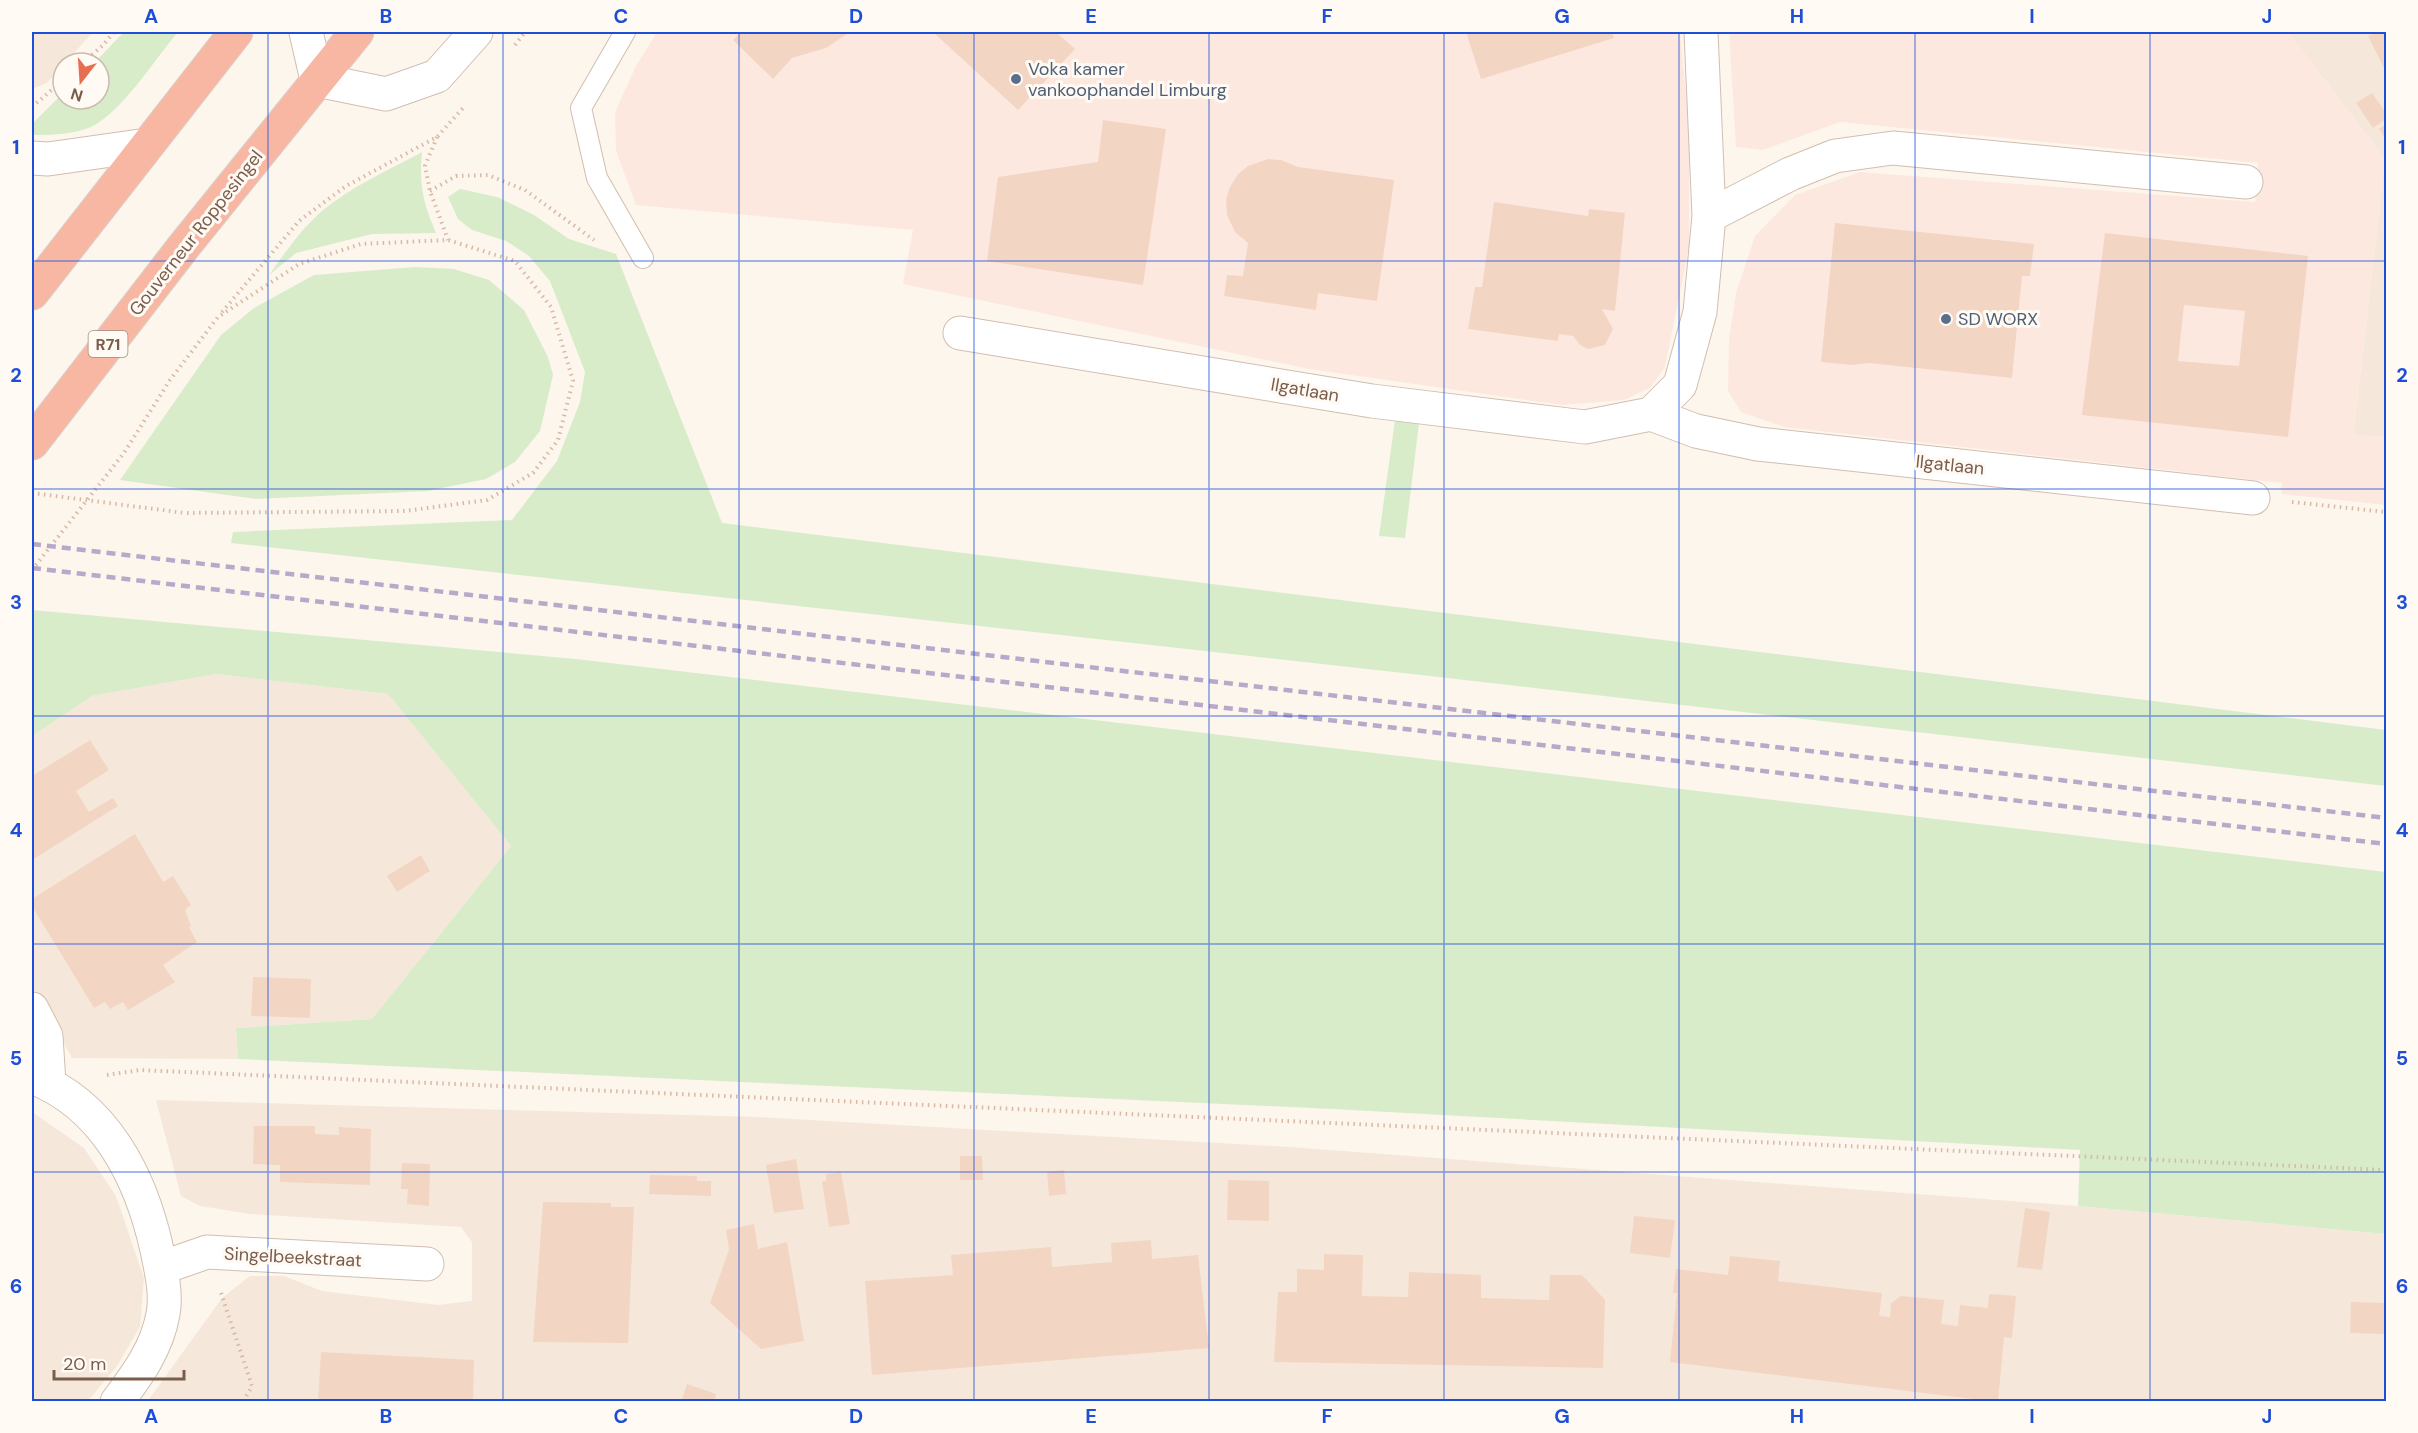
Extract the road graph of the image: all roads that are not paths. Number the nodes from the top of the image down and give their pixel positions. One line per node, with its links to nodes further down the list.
1 (236, 32): 8 (highway)
2 (306, 32): 7 (street)
3 (357, 32): 7 (highway, Gouverneur Roppesingel / R71)
4 (476, 32): 7 (street)
5 (625, 32): 12 (lane)
6 (1701, 32): 11 (street)
7 (317, 80): 16 (highway, Gouverneur Roppesingel / R71)
8 (147, 145): 9 (street); 13 (highway)
9 (32, 158)
10 (2246, 182): 11 (street)
11 (1709, 216): 15 (street)
12 (642, 258)
13 (32, 293)
14 (960, 333): 15 (street, Ilgatlaan)
15 (1650, 414): 17 (street, Ilgatlaan)
16 (32, 443)
17 (2253, 498)
18 (32, 1010): 19 (street)
19 (40, 1080): 21 (street)
20 (427, 1264): 21 (street, Singelbeekstraat)
21 (161, 1268): 22 (street)
22 (117, 1401)

